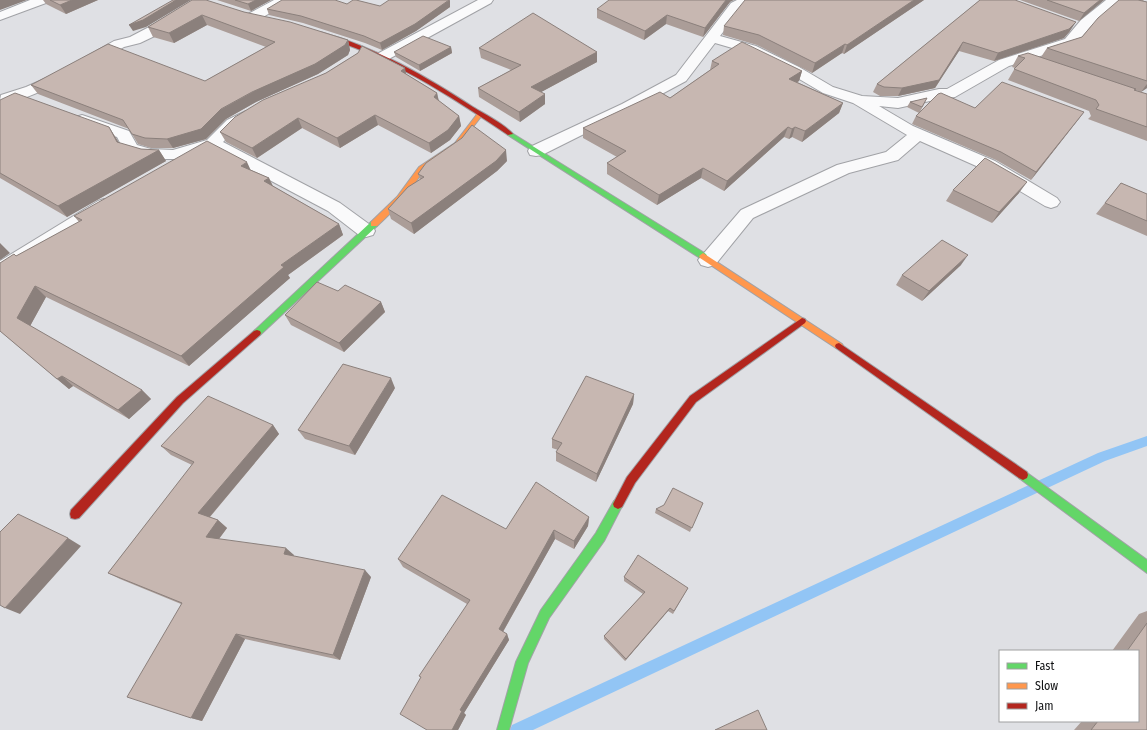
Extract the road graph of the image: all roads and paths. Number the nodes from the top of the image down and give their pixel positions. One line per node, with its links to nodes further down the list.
1 (42, 0): 8 (street)
2 (283, 0): 9 (street)
3 (487, 0): 6 (street)
4 (746, 0): 14 (street)
5 (1118, 1): 12 (street)
6 (470, 4): 16 (street)
7 (188, 9): 22 (street)
8 (0, 16)
9 (250, 16): 10 (street)
10 (268, 20)
11 (1066, 23): 12 (street)
12 (1082, 28): 17 (street)
13 (312, 32): 15 (street)
14 (711, 38): 23 (street); 30 (street)
15 (360, 47): 16 (street); 18 (street)
16 (382, 57): 27 (street)
17 (1022, 57): 19 (street); 20 (street)
18 (349, 62)
19 (1044, 64)
20 (979, 76): 21 (street); 23 (street)
21 (993, 81)
22 (3, 98): 24 (street)
23 (858, 100): 28 (street)
24 (40, 103)
25 (262, 106): 29 (street)
26 (68, 114): 29 (street)
27 (480, 114): 30 (street); 34 (street)
28 (918, 134): 33 (street); 35 (street)
29 (213, 143): 31 (street); 34 (street)
30 (536, 151): 35 (street)
31 (165, 170)
32 (117, 198): 36 (street)
33 (1051, 202)
34 (366, 231): 38 (street)
35 (708, 260): 37 (street)
36 (0, 270)
37 (802, 321): 39 (street); 40 (street)
38 (75, 514)
39 (1147, 567)
40 (503, 730)

